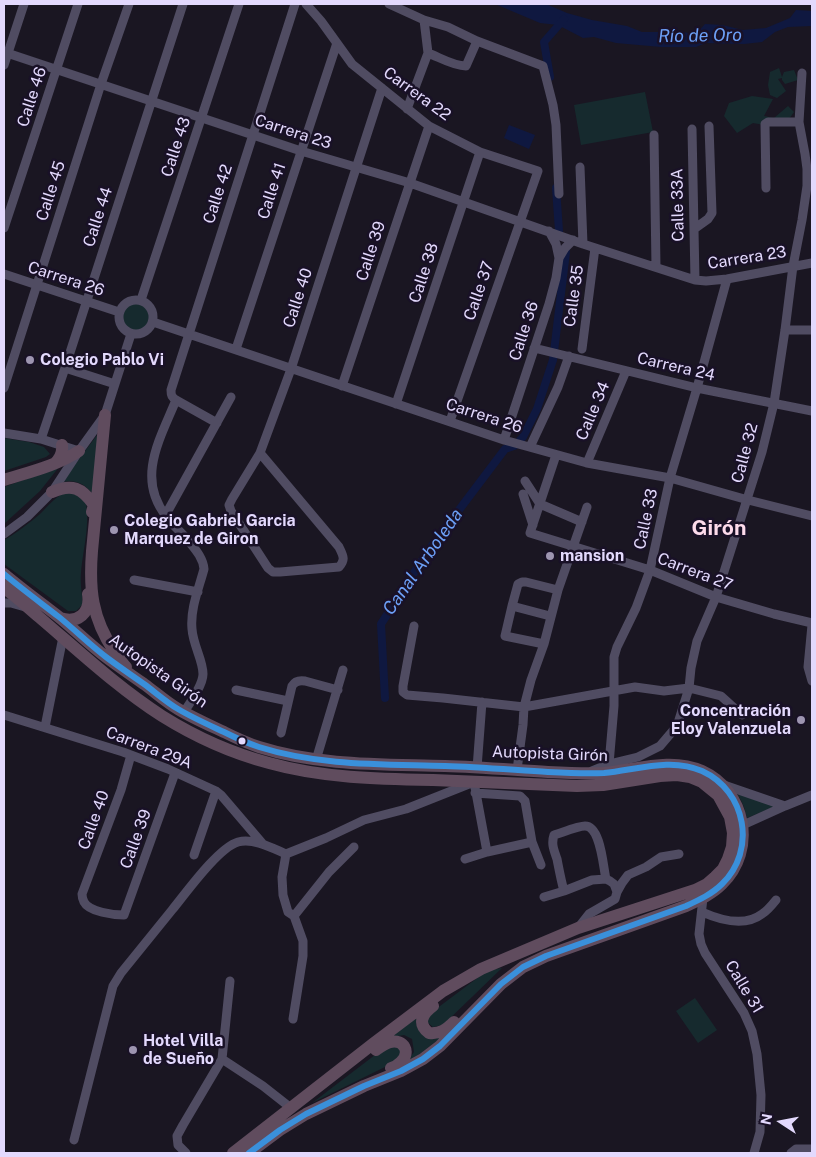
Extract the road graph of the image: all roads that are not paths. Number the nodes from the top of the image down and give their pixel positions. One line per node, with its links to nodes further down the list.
1 (24, 4): 12 (street)
2 (78, 4): 15 (street, Calle 46)
3 (129, 4): 17 (street, Calle 45)
4 (183, 4): 19 (street, Calle 44)
5 (239, 4): 21 (street, Calle 43)
6 (295, 4): 27 (street, Calle 42)
7 (306, 4): 11 (street, Carrera 22)
8 (388, 4): 9 (street)
9 (424, 20): 10 (street); 13 (street)
10 (477, 41): 13 (street); 35 (street)
11 (337, 43): 18 (street, Carrera 22); 28 (street, Calle 41)
12 (6, 53): 14 (street); 15 (street, Carrera 23)
13 (428, 53): 20 (street)
14 (4, 65)
15 (57, 70): 17 (street, Carrera 23); 38 (street, Calle 46)
16 (802, 73): 22 (street, Calle 32)
17 (101, 84): 19 (street, Carrera 23); 51 (street, Calle 45)
18 (382, 88): 20 (street, Carrera 22); 30 (street, Calle 40)
19 (151, 101): 21 (street, Carrera 23); 53 (street, Calle 44)
20 (407, 109): 23 (street, Carrera 22)
21 (202, 118): 27 (street, Carrera 23); 52 (street, Calle 43)
22 (799, 122): 34 (street); 46 (street, Calle 32)
23 (429, 126): 29 (street, Carrera 22); 33 (street, Calle 39)
24 (709, 126): 39 (street)
25 (692, 129): 39 (street, Calle 33A)
26 (654, 134): 47 (street)
27 (253, 135): 28 (street, Carrera 23); 59 (street, Calle 42)
28 (301, 151): 30 (street, Carrera 23); 61 (street, Calle 41)
29 (480, 152): 32 (street, Carrera 22); 36 (street, Calle 38)
30 (357, 167): 33 (street, Carrera 23); 65 (street, Calle 40)
31 (580, 168): 42 (street)
32 (538, 171): 37 (street, Calle 37)
33 (410, 183): 36 (street, Carrera 23); 68 (street, Calle 39)
34 (766, 188)
35 (559, 194)
36 (463, 201): 37 (street, Carrera 23); 74 (street, Calle 38)
37 (520, 221): 40 (street, Carrera 23); 77 (street, Calle 37)
38 (4, 228)
39 (694, 229): 50 (street, Calle 33A)
40 (549, 232): 41 (street, Carrera 23); 44 (street, Calle 36)
41 (573, 240): 42 (street, Carrera 23); 44 (street)
42 (583, 244): 43 (street, Carrera 23)
43 (595, 248): 47 (street, Carrera 23); 62 (street, Calle 35)
44 (559, 258): 60 (street, Calle 36)
45 (812, 263): 46 (street, Carrera 23)
46 (792, 266): 49 (street, Carrera 23); 56 (street, Calle 32)
47 (656, 267): 50 (street, Carrera 23)
48 (4, 274): 51 (street, Carrera 26)
49 (727, 279): 50 (street, Carrera 23); 70 (street, Calle 33)
50 (695, 280)
51 (36, 285): 53 (street, Carrera 26); 69 (street, Calle 45)
52 (141, 300): 54 (street); 55 (street)
53 (86, 301): 54 (street, Carrera 26); 64 (street, Calle 44)
54 (120, 312): 58 (street)
55 (153, 322): 58 (street); 59 (street, Carrera 26)
56 (785, 330): 57 (street); 73 (street, Calle 32)
57 (812, 330)
58 (131, 334): 67 (street)
59 (188, 334): 61 (street, Carrera 26); 71 (street, Calle 42)
60 (536, 348): 63 (street, Carrera 24); 81 (street, Calle 36)
61 (236, 349): 65 (street, Carrera 26)
62 (582, 349)
63 (569, 356): 66 (street, Carrera 24); 83 (street)
64 (65, 368): 67 (street); 80 (street, Calle 44)
65 (291, 369): 68 (street, Carrera 26); 85 (street, Calle 40)
66 (626, 371): 70 (street, Carrera 24); 88 (street, Calle 34)
67 (115, 384): 76 (street)
68 (342, 386): 74 (street, Carrera 26)
69 (4, 388)
70 (697, 388): 73 (street, Carrera 24); 90 (street, Calle 33)
71 (174, 397): 78 (street); 98 (street, Calle 42)
72 (231, 397): 78 (street)
73 (774, 403): 75 (street, Carrera 24); 95 (street, Calle 32)
74 (396, 404): 77 (street, Carrera 26)
75 (812, 411)
76 (105, 415): 84 (street); 123 (highway)
77 (450, 422): 81 (street, Carrera 26)
78 (217, 423): 98 (street)
79 (4, 433): 80 (street)
80 (40, 439): 82 (street)
81 (504, 440): 83 (street, Carrera 26)
82 (62, 445): 84 (street); 87 (street); 89 (highway)
83 (530, 447): 86 (street, Carrera 26)
84 (79, 451): 87 (highway); 93 (street)
85 (260, 453): 85 (street, Calle 40)
86 (556, 454): 88 (street, Carrera 26); 96 (street)
87 (67, 458): 89 (highway); 101 (street)
88 (587, 463): 90 (street, Carrera 26)
89 (54, 464): 91 (highway)
90 (670, 478): 95 (street, Carrera 26); 105 (street, Calle 33)
91 (4, 480)
92 (525, 481): 96 (street)
93 (52, 492): 103 (street); 116 (highway)
94 (523, 494): 102 (street)
95 (748, 500): 99 (street, Carrera 26); 111 (street, Calle 32)
96 (540, 504): 100 (street); 102 (street)
97 (587, 507): 100 (street)
98 (165, 516): 110 (street, Calle 42)
99 (812, 516)
100 (582, 522): 104 (street)
101 (4, 528)
102 (534, 532): 104 (street, Carrera 27)
103 (4, 534)
104 (573, 547): 105 (street, Carrera 27); 109 (street)
105 (650, 570): 111 (street, Carrera 27); 127 (street, Calle 33)
106 (4, 574): 116 (highway, Autopista Girón)
107 (134, 580): 110 (street)
108 (4, 588): 114 (highway, Autopista Girón)
109 (558, 590): 113 (street); 115 (street)
110 (198, 592): 131 (street)
111 (716, 597): 117 (street, Carrera 27); 124 (street, Calle 32)
112 (4, 603): 114 (street)
113 (512, 606): 115 (street); 120 (street)
114 (29, 609): 119 (highway, Autopista Girón)
115 (550, 616): 120 (street)
116 (60, 618): 123 (highway, Autopista Girón)
117 (812, 624): 122 (street)
118 (414, 626): 129 (street)
119 (63, 637): 134 (street); 144 (highway, Autopista Girón)
120 (544, 644): 130 (street)
121 (343, 670): 126 (street)
122 (812, 680)
123 (144, 684): 131 (highway, Autopista Girón)
124 (688, 688): 127 (street); 133 (street); 138 (street, Calle 32)
125 (236, 690): 128 (street)
126 (338, 690): 128 (street); 137 (street)
127 (614, 691): 130 (street); 138 (street, Calle 33)
128 (288, 701): 135 (street)
129 (482, 702): 130 (street); 139 (street)
130 (524, 707): 140 (street)
131 (184, 712): 137 (highway, Autopista Girón)
132 (4, 715): 134 (street, Carrera 29A)
133 (742, 715)
134 (45, 727): 136 (street, Carrera 29A)
135 (281, 733)
136 (131, 755): 141 (street, Carrera 29A); 165 (street, Calle 40)
137 (316, 760): 139 (highway, Autopista Girón)
138 (609, 764): 142 (street, Calle 32)
139 (477, 768): 140 (highway, Autopista Girón)
140 (517, 770): 142 (highway, Autopista Girón)
141 (175, 773): 145 (street, Carrera 29A); 165 (street, Calle 39)
142 (584, 773): 143 (highway, Autopista Girón)
143 (724, 786): 147 (street); 148 (highway, Autopista Girón)
144 (475, 788): 149 (street); 152 (street); 153 (street); 167 (highway, Autopista Girón)
145 (216, 791): 150 (street, Carrera 29A); 155 (street)
146 (812, 795): 147 (street)
147 (784, 806): 148 (street)
148 (743, 825): 162 (highway, Autopista Girón)
149 (532, 842): 152 (street); 157 (street)
150 (262, 843): 153 (street); 176 (street)
151 (354, 848): 166 (street)
152 (487, 852): 156 (street)
153 (286, 854): 166 (street)
154 (679, 854): 160 (street)
155 (194, 855)
156 (465, 859)
157 (541, 865)
158 (606, 879): 159 (street); 159 (street); 160 (street)
159 (564, 891): 161 (street)
160 (617, 892): 167 (street)
161 (544, 896)
162 (703, 898): 164 (street, Calle 31); 168 (highway, Autopista Girón)
163 (776, 900): 164 (street)
164 (702, 912): 181 (street, Calle 31)
165 (124, 915)
166 (294, 916): 171 (street)
167 (578, 928): 169 (highway, Autopista Girón)
168 (523, 967): 169 (highway); 174 (highway, Autopista Girón)
169 (473, 973): 173 (highway, Autopista Girón)
170 (230, 981): 172 (street)
171 (293, 1018)
172 (222, 1059): 175 (street); 178 (street)
173 (307, 1095): 174 (highway); 175 (highway)
174 (324, 1106): 180 (highway)
175 (291, 1108): 179 (highway)
176 (74, 1140)
177 (812, 1149): 182 (street)
178 (186, 1153)
179 (233, 1153)
180 (249, 1153)
181 (754, 1153)
182 (791, 1153)

